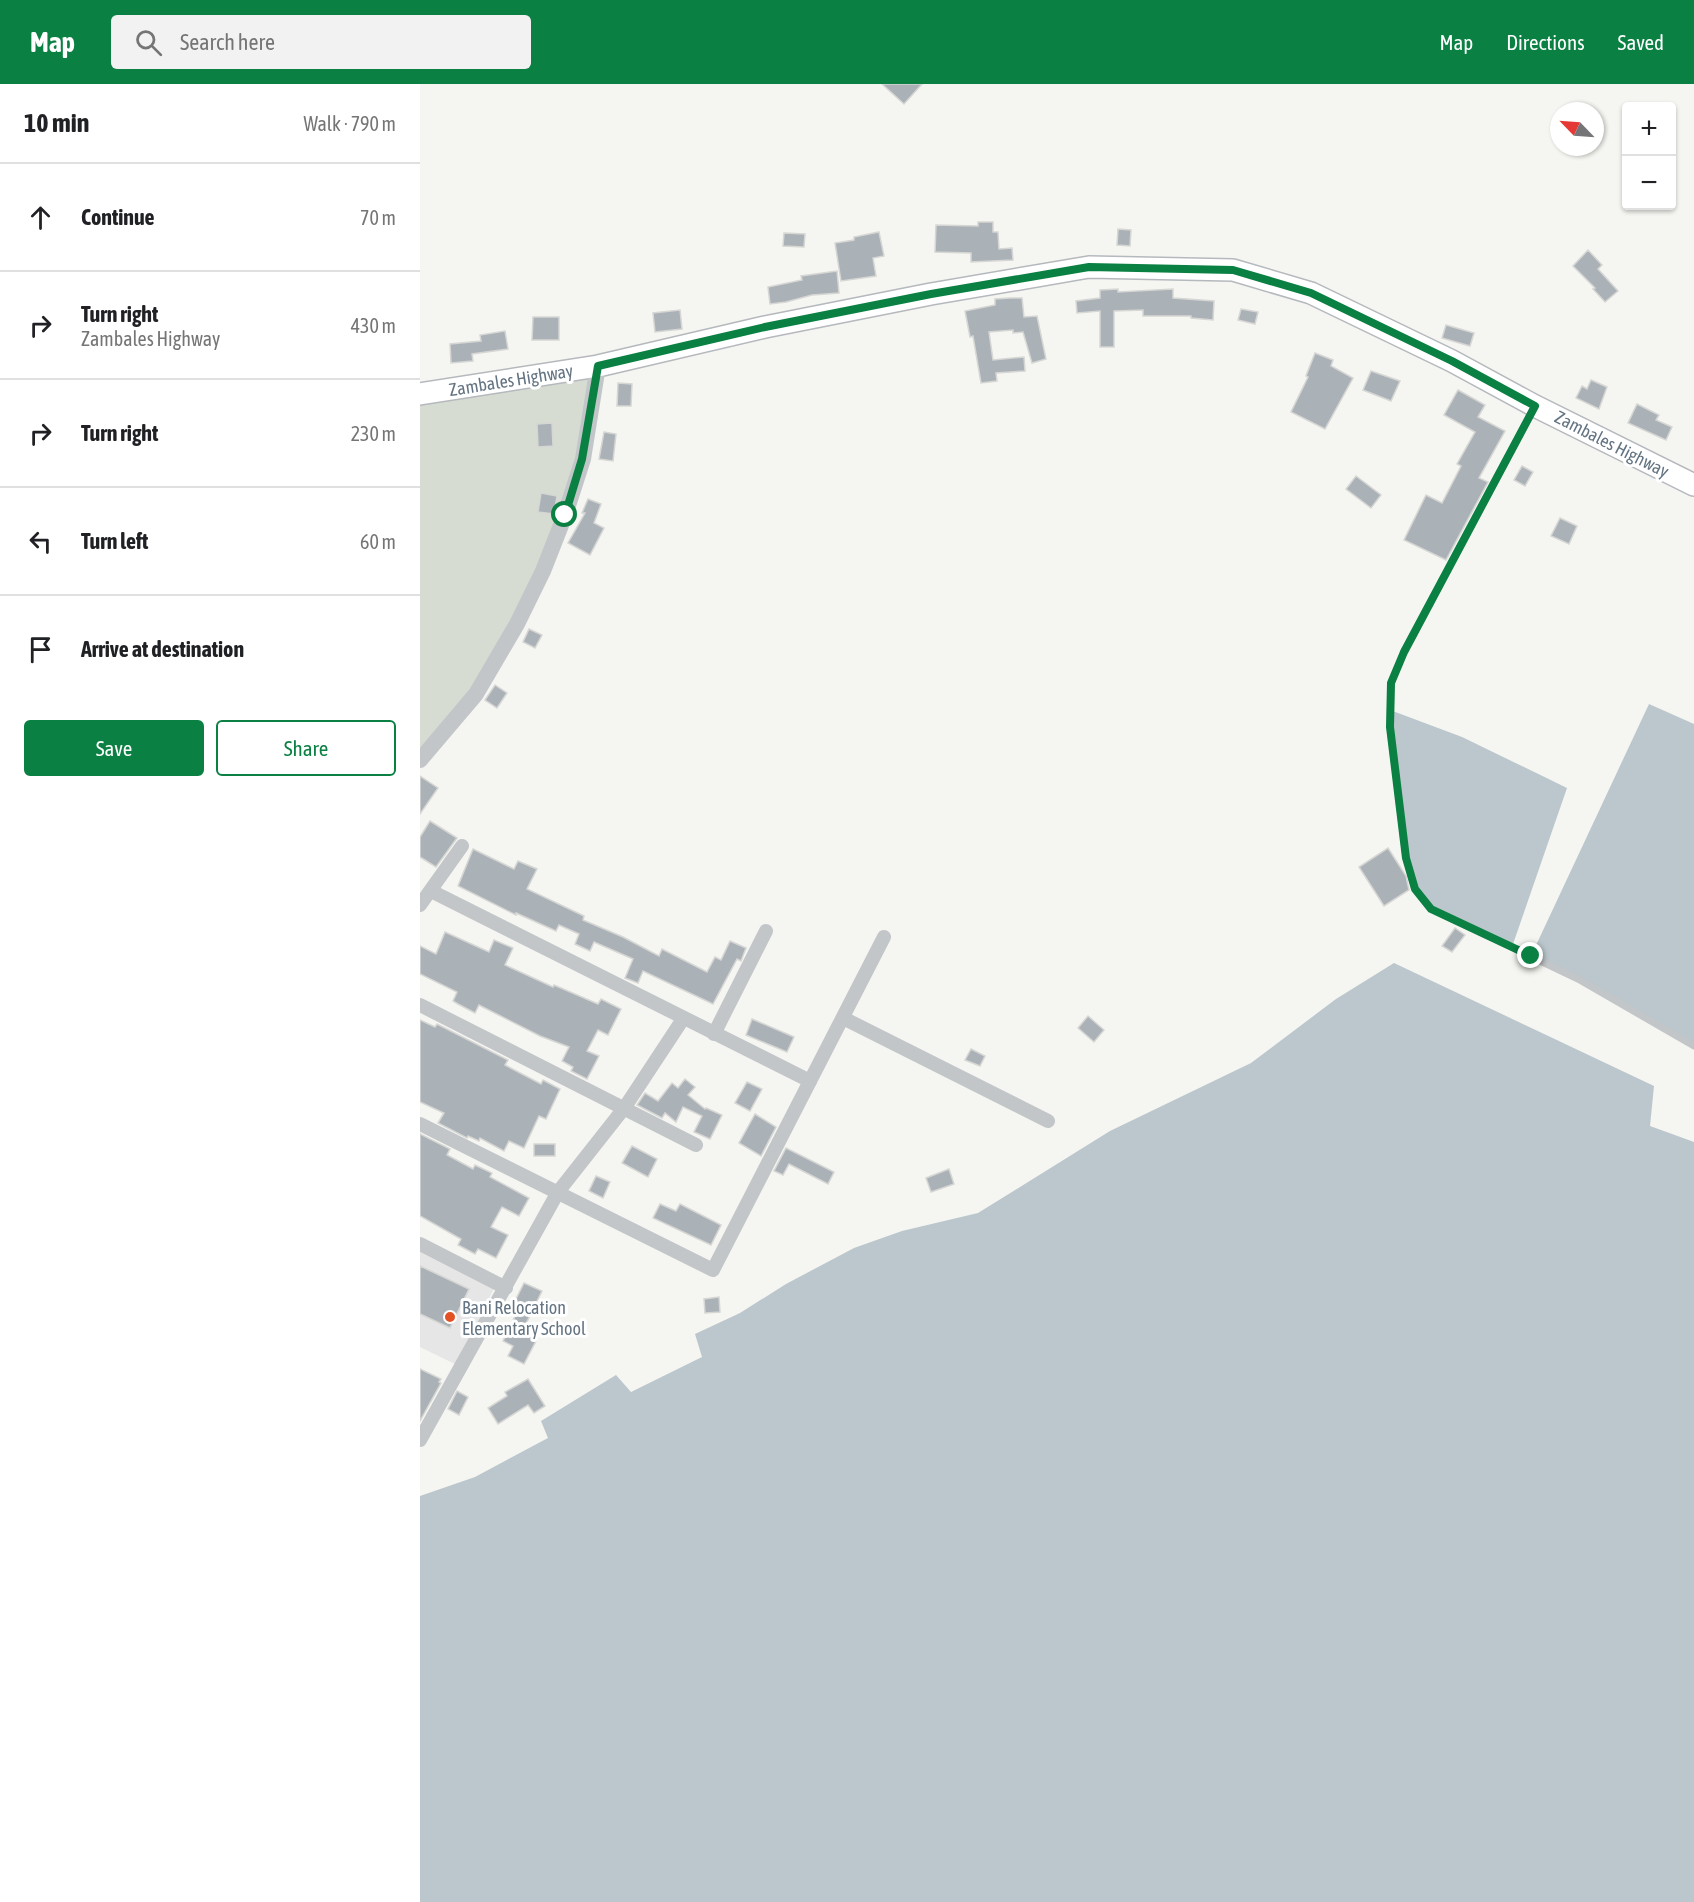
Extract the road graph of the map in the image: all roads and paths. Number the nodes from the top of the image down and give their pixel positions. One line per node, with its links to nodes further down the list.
1 (598, 366): 2 (main road, Zambales Highway); 3 (main road, Zambales Highway); 5 (street)
2 (420, 394)
3 (1535, 406): 4 (main road, Zambales Highway); 15 (lane)
4 (1694, 485)
5 (420, 760)
6 (462, 846): 7 (street)
7 (431, 891): 8 (street); 13 (street)
8 (420, 905)
9 (766, 931): 14 (street)
10 (884, 937): 12 (street)
11 (420, 1005): 17 (street)
12 (843, 1018): 16 (street); 18 (street)
13 (683, 1019): 14 (street); 17 (street)
14 (714, 1034): 16 (street)
15 (1694, 1046)
16 (810, 1081): 21 (street)
17 (625, 1107): 20 (street); 21 (street)
18 (1048, 1120)
19 (420, 1124): 21 (street)
20 (696, 1145)
21 (558, 1192): 23 (street)
22 (420, 1244): 23 (street)
23 (506, 1288): 24 (street)
24 (420, 1440)

